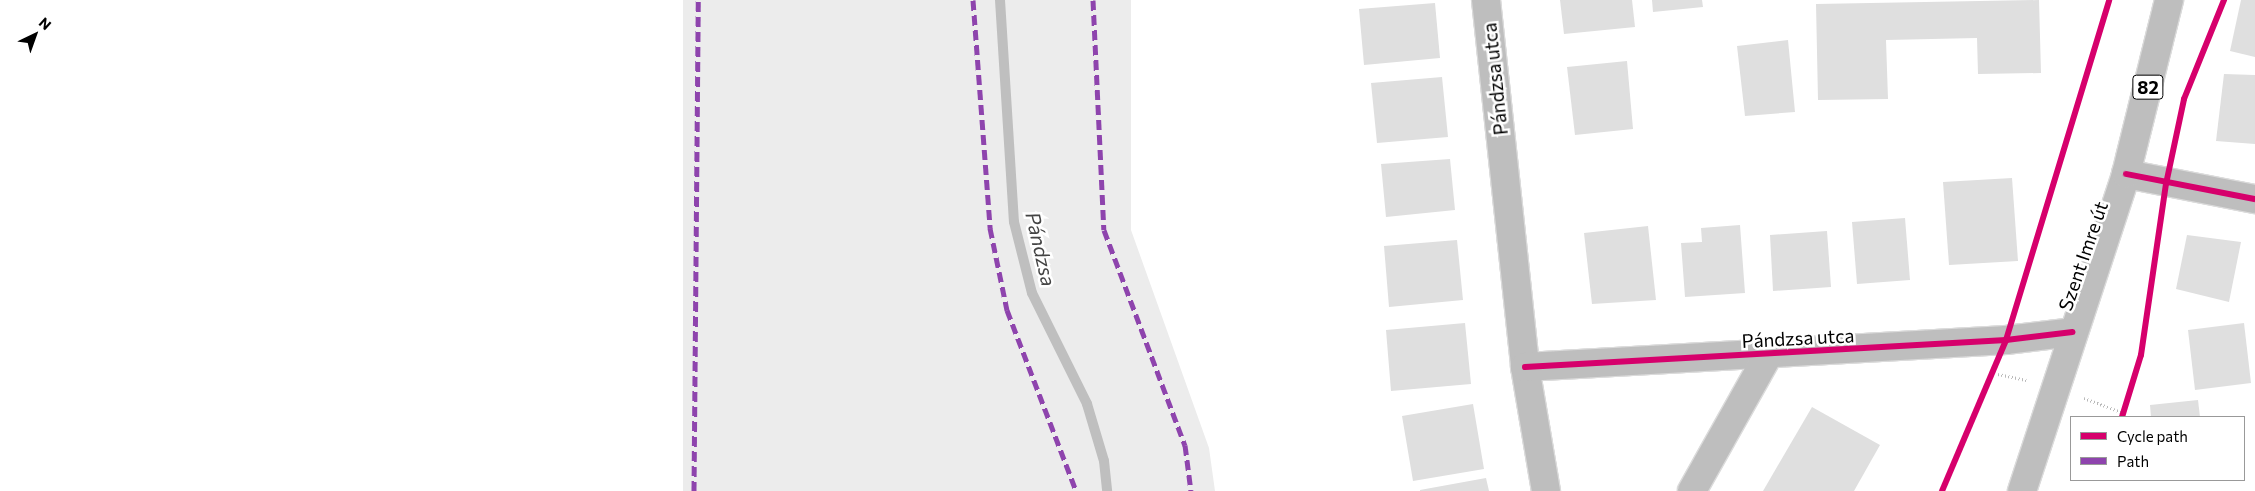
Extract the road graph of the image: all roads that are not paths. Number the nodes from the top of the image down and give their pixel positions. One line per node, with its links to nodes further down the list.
1 (1486, 0): 7 (street, Pándzsa utca)
2 (2169, 0): 3 (street, Szent Imre út / 82)
3 (2126, 174): 4 (street); 5 (street, Szent Imre út / 82)
4 (2255, 199)
5 (2073, 332): 6 (street, Pándzsa utca); 10 (street, Szent Imre út / 82)
6 (1769, 354): 7 (street, Pándzsa utca); 9 (street, Pándzsa utca)
7 (1525, 368): 8 (street, Pándzsa utca)
8 (1546, 491)
9 (1692, 491)
10 (2022, 491)

